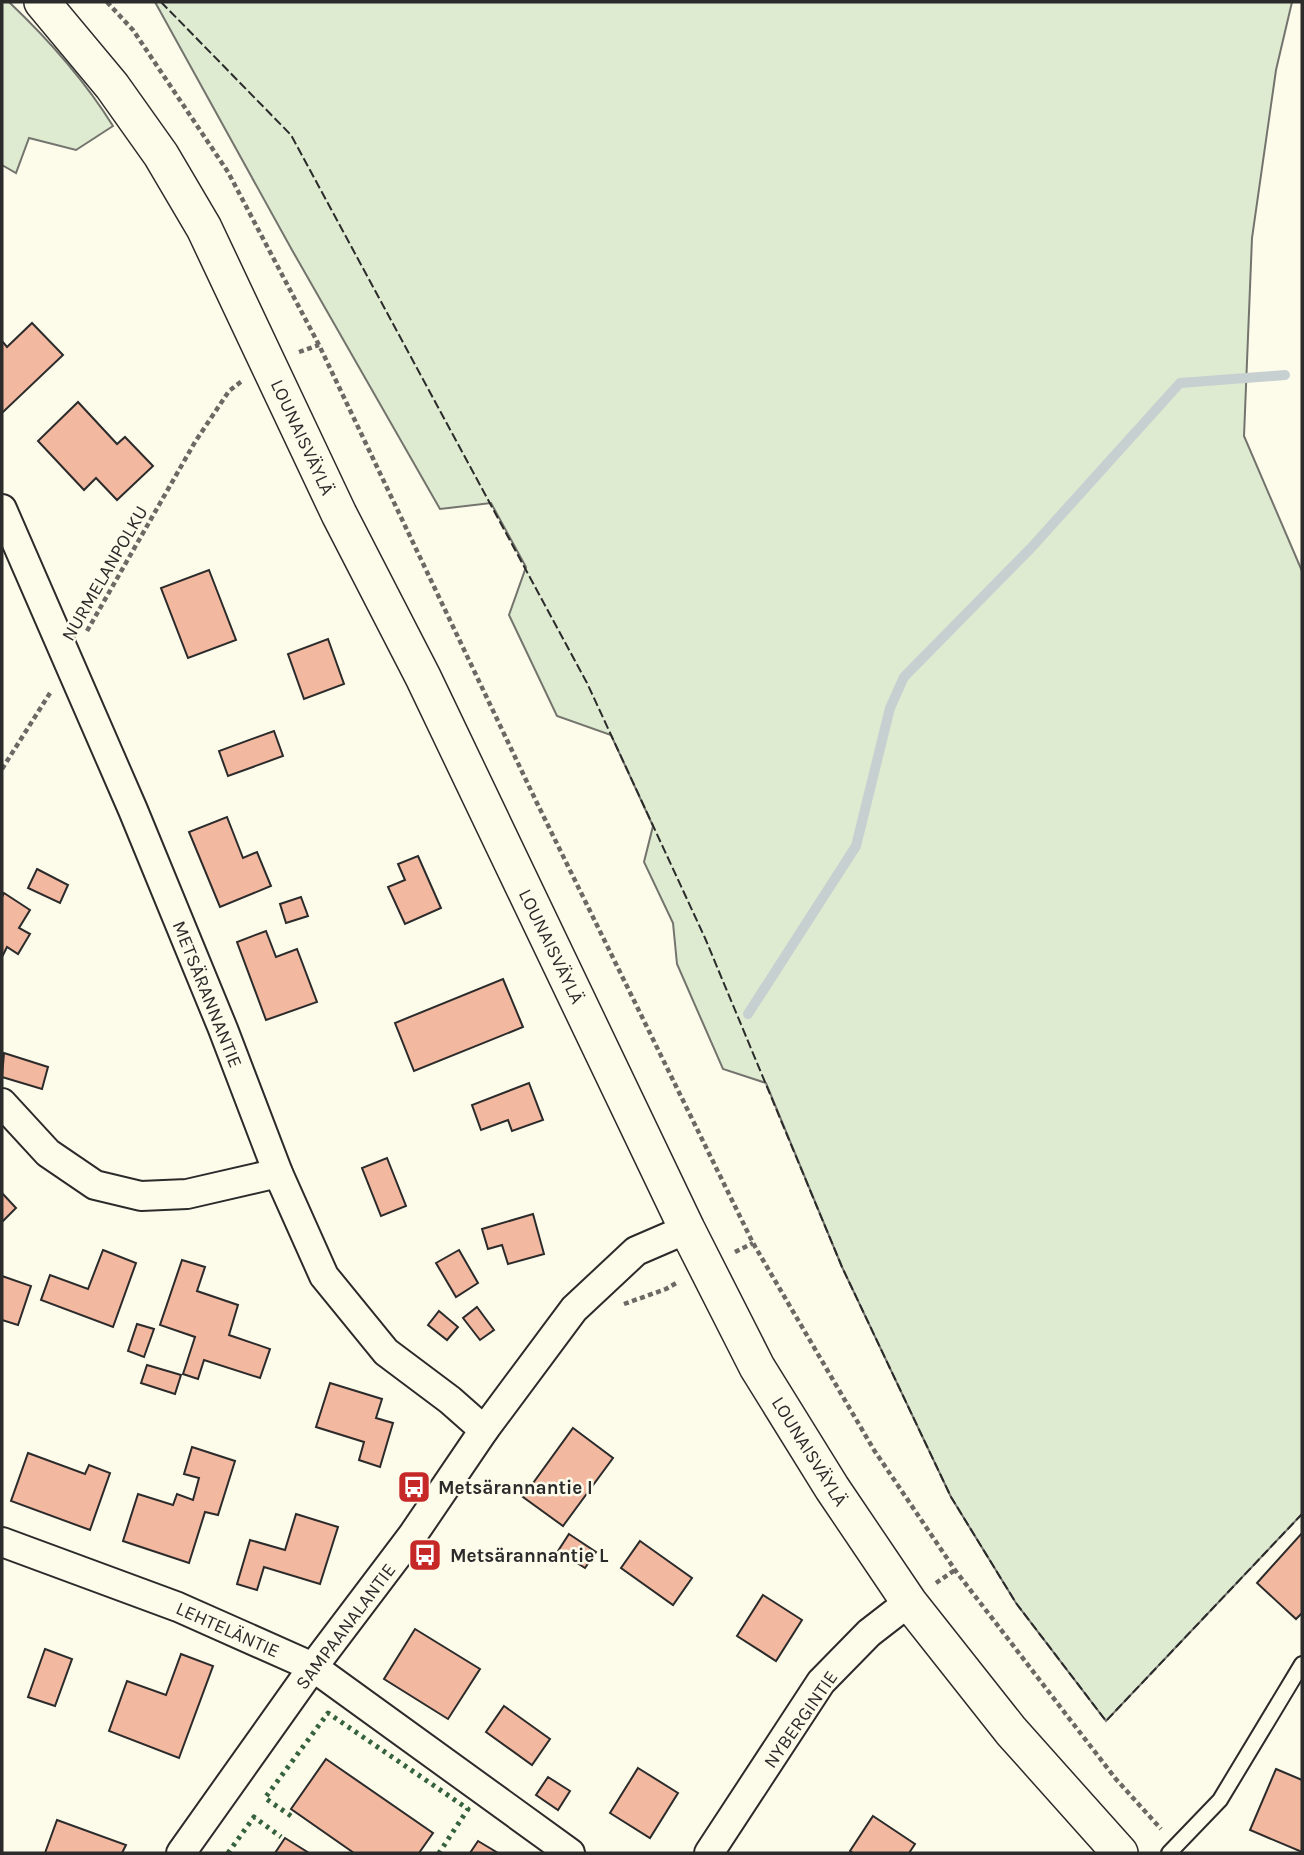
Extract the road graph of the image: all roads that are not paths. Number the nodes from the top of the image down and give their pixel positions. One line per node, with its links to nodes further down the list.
1 (43, 2): 5 (street, LOUNAISVÄYLÄ)
2 (2, 509): 4 (street, METSÄRANNANTIE)
3 (2, 1103): 4 (street)
4 (278, 1173): 6 (street, METSÄRANNANTIE)
5 (687, 1229): 6 (street, SAMPAANALANTIE); 8 (street, LOUNAISVÄYLÄ)
6 (484, 1430): 10 (street, SAMPAANALANTIE)
7 (2, 1542): 10 (street, LEHTELÄNTIE)
8 (909, 1602): 14 (street, NYBERGINTIE); 15 (street, LOUNAISVÄYLÄ)
9 (1302, 1664): 11 (lane)
10 (313, 1667): 12 (street, SAMPAANALANTIE); 13 (street, LEHTELÄNTIE)
11 (1172, 1850)
12 (181, 1853)
13 (570, 1853)
14 (709, 1853)
15 (1120, 1853)

